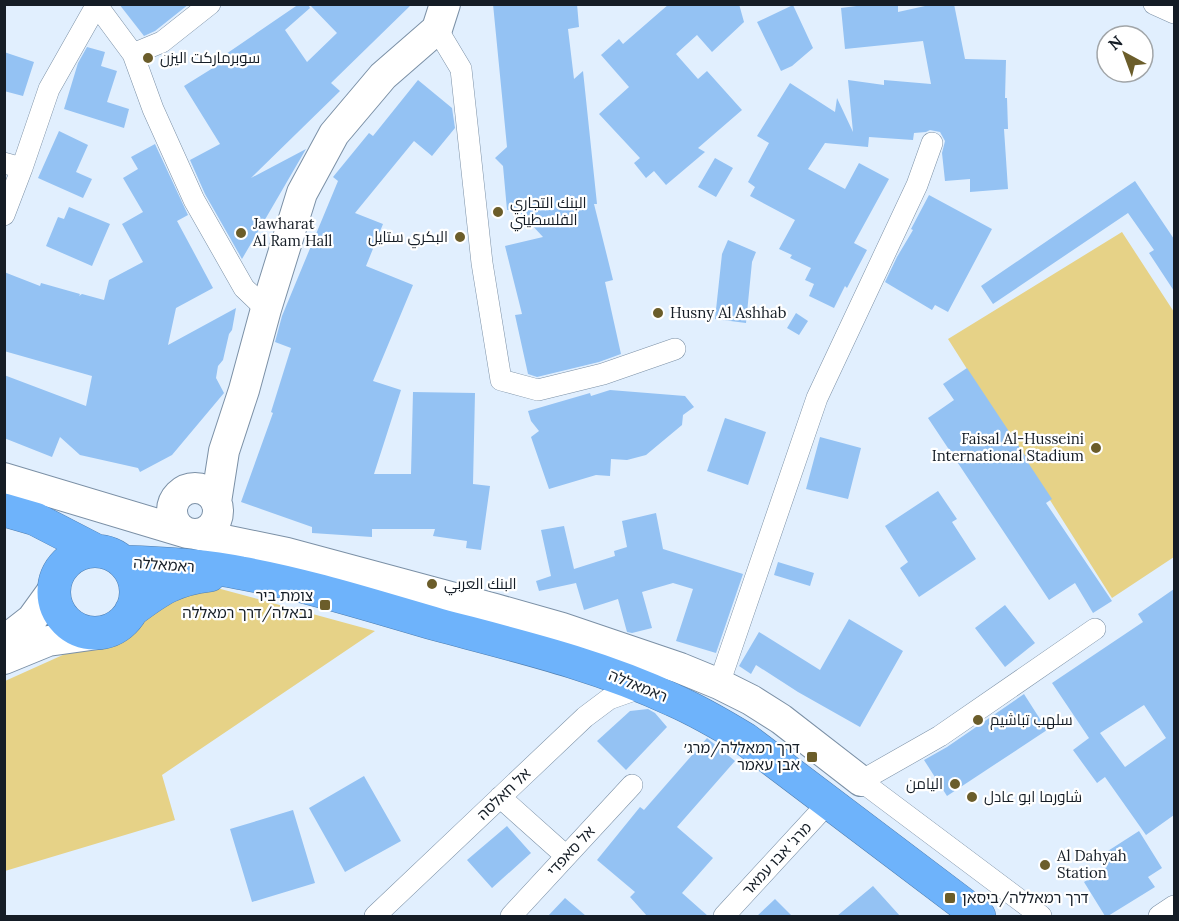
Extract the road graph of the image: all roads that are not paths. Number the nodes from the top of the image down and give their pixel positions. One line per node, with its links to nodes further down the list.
1 (210, 4): 6 (street)
2 (1154, 4): 4 (street)
3 (96, 5): 6 (street); 8 (street)
4 (1174, 12)
5 (441, 17): 10 (street); 11 (street)
6 (133, 54): 10 (street)
7 (932, 143): 28 (street)
8 (13, 165): 9 (street)
9 (4, 215)
10 (266, 309): 12 (street)
11 (675, 349)
12 (244, 390): 14 (street); 16 (street)
13 (4, 478): 15 (street)
14 (184, 492): 15 (street); 16 (street); 18 (street)
15 (80, 500): 18 (street)
16 (217, 506): 18 (street); 19 (street)
17 (4, 511): 20 (highway, ראמאללה); 22 (highway, ראמאללה)
18 (191, 534): 19 (street)
19 (287, 553): 28 (street)
20 (110, 556): 21 (highway, ראמאללה); 22 (highway); 23 (highway)
21 (241, 573): 23 (highway, ראמאללה); 29 (highway, ראמאללה)
22 (54, 585): 25 (highway); 26 (street)
23 (131, 611): 25 (highway)
24 (1095, 629): 30 (street)
25 (98, 634): 27 (street)
26 (4, 641)
27 (4, 659)
28 (719, 684): 30 (street)
29 (643, 687): 32 (street, אל חאלסה); 33 (highway, ראמאללה)
30 (861, 781): 40 (street)
31 (632, 785): 34 (street, אל סאפדי)
32 (500, 797): 34 (street); 36 (street, אל חאלסה)
33 (829, 802): 38 (street, מרג' אבו עמאר); 39 (highway, ראמאללה)
34 (566, 856): 37 (street, אל סאפדי)
35 (1174, 906): 41 (street)
36 (375, 916)
37 (511, 916)
38 (724, 916)
39 (979, 916)
40 (1041, 916)
41 (1159, 916)

